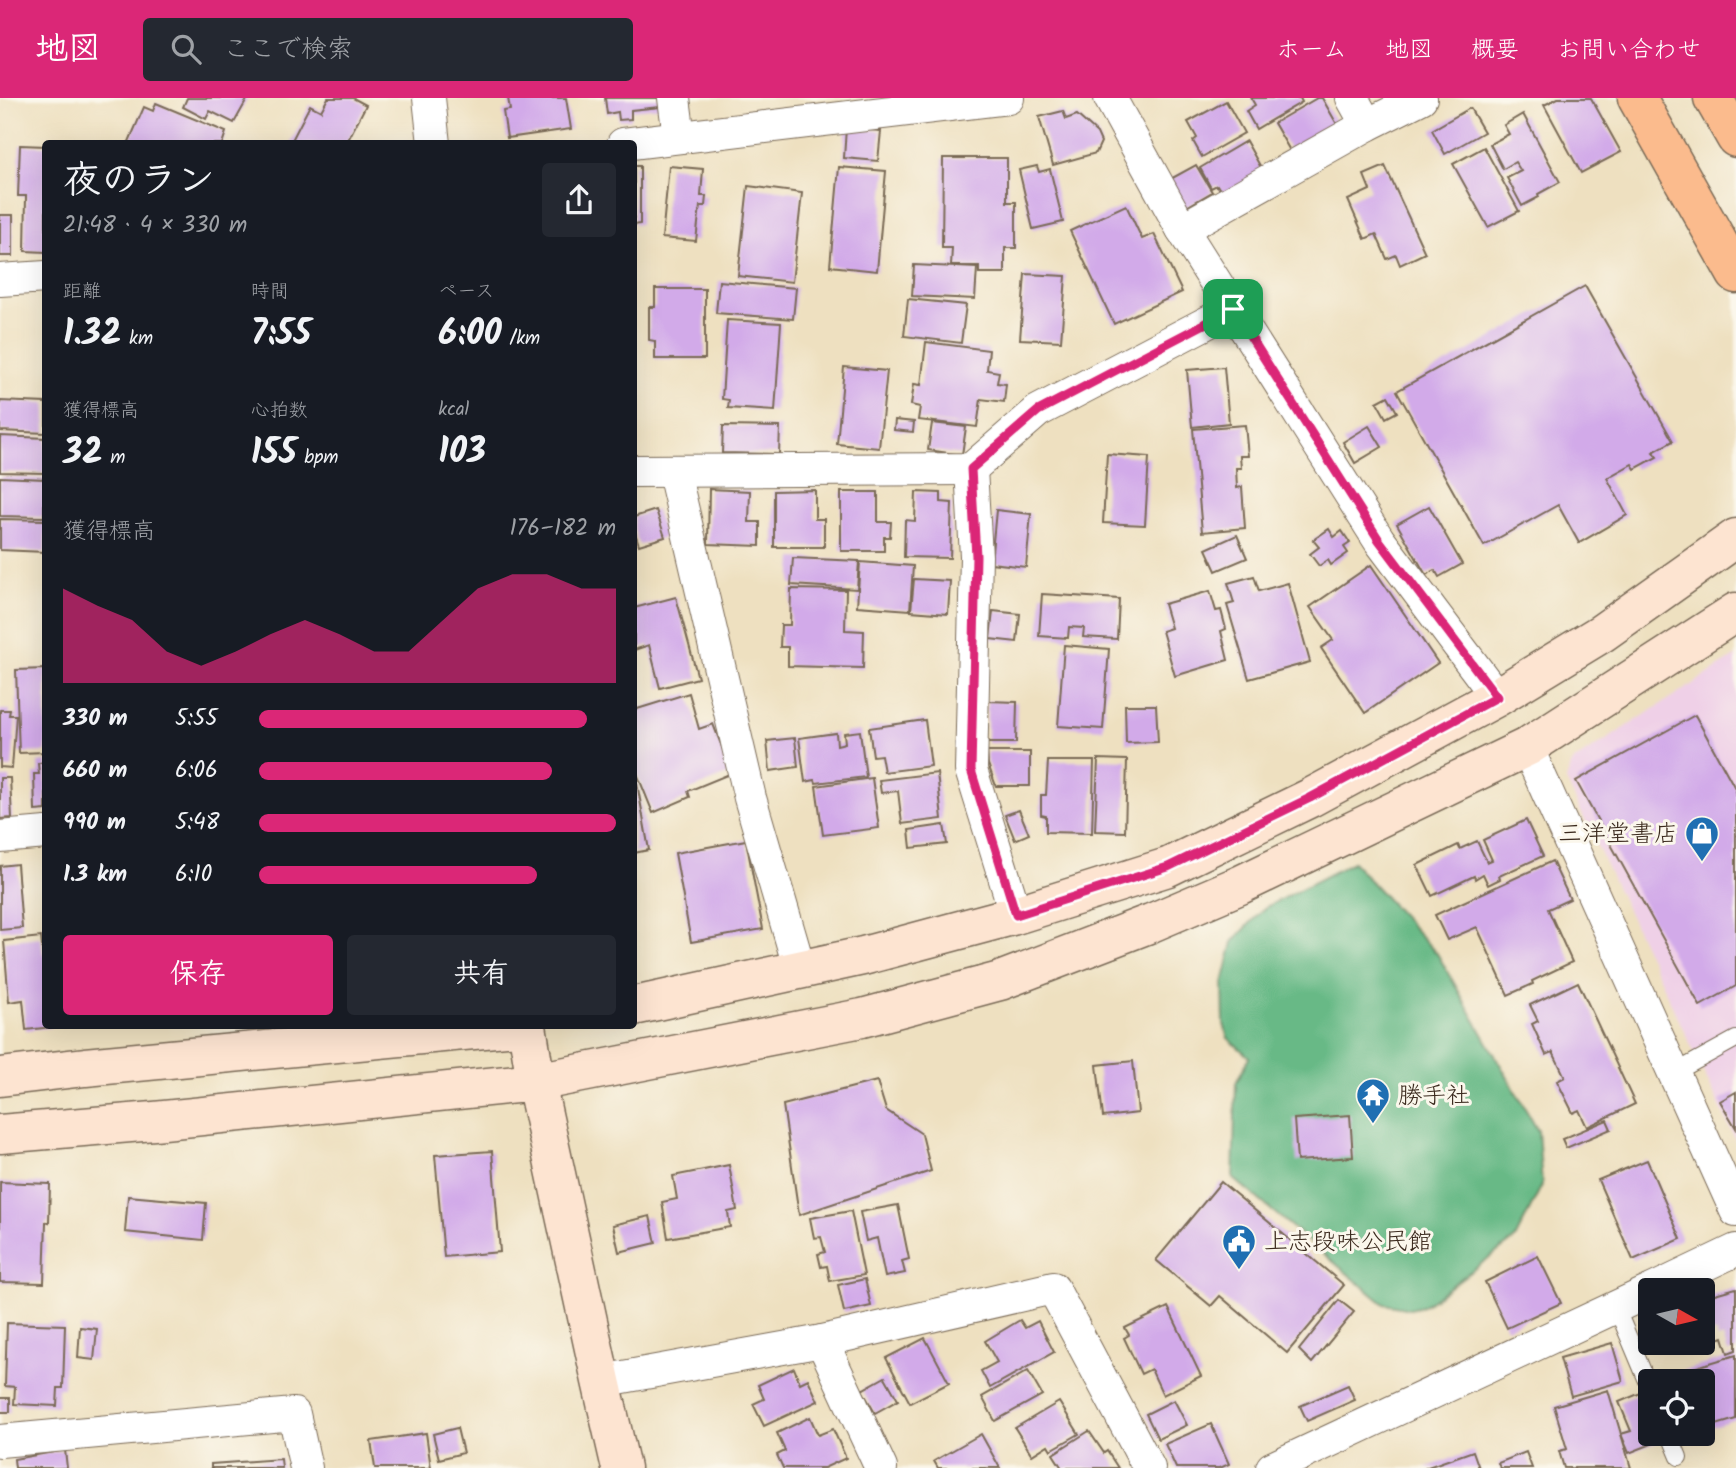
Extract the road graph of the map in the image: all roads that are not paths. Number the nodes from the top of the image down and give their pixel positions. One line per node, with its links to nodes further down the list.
1 (429, 98): 11 (street)
2 (674, 98): 9 (street)
3 (1008, 98): 9 (street)
4 (1110, 98): 13 (street)
5 (1421, 98): 8 (street)
6 (1637, 98): 14 (main road)
7 (1713, 98): 10 (main road)
8 (1359, 111): 13 (street)
9 (679, 137): 12 (street)
10 (1736, 138)
11 (434, 140)
12 (637, 142)
13 (1182, 229): 17 (street)
14 (1736, 274)
15 (42, 277): 16 (street)
16 (0, 280)
17 (1233, 309): 18 (street); 23 (street)
18 (971, 469): 20 (street); 27 (street)
19 (637, 471): 20 (street)
20 (674, 472): 28 (street)
21 (1736, 538): 23 (street)
22 (1736, 611): 24 (street)
23 (1497, 697): 27 (street)
24 (1528, 747): 33 (street); 35 (street)
25 (42, 834): 26 (street)
26 (0, 837)
27 (1016, 915): 28 (street)
28 (800, 970): 29 (street)
29 (637, 1005)
30 (485, 1029): 34 (street)
31 (527, 1029): 35 (street)
32 (1736, 1039): 33 (lane)
33 (1674, 1073): 37 (street)
34 (0, 1077)
35 (536, 1082): 36 (street); 44 (street)
36 (0, 1134)
37 (1736, 1211)
38 (1736, 1250): 39 (street)
39 (1676, 1278)
40 (1638, 1296): 41 (street)
41 (1616, 1307): 43 (lane); 52 (street)
42 (822, 1341): 44 (street); 50 (street); 51 (street)
43 (1642, 1369)
44 (601, 1381): 49 (street)
45 (0, 1441): 48 (street)
46 (1674, 1446): 47 (lane)
47 (1679, 1457)
48 (306, 1468)
49 (621, 1468)
50 (881, 1468)
51 (1149, 1468)
52 (1272, 1468)

